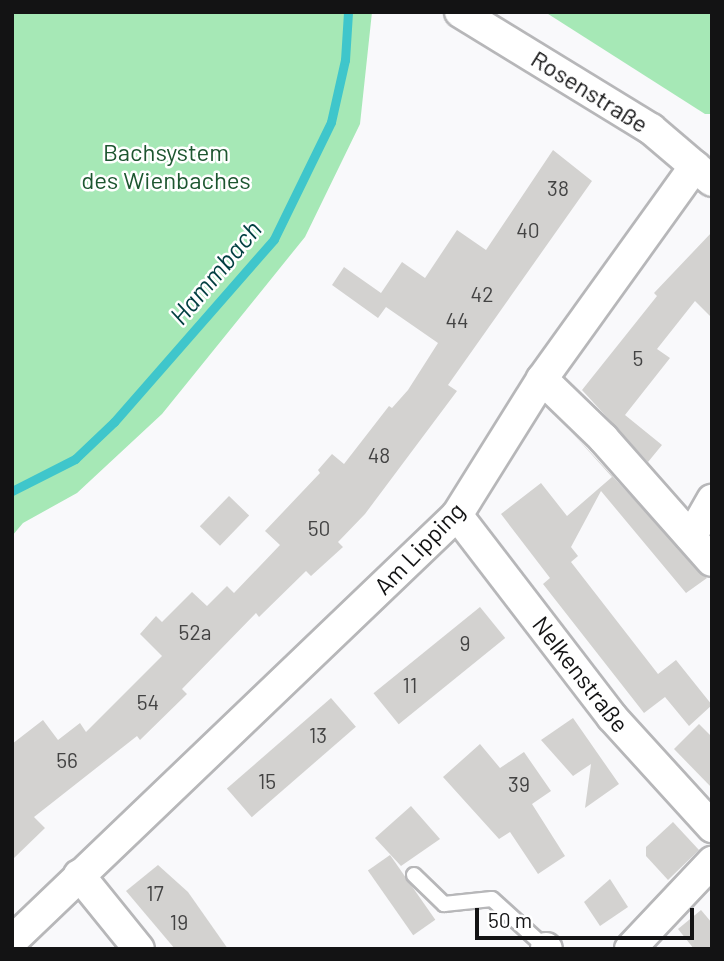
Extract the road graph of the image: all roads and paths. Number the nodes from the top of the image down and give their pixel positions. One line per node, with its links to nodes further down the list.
1 (460, 12): 2 (street, Rosenstraße)
2 (703, 173): 3 (street, Am Lipping)
3 (542, 379): 5 (street, Am Lipping); 6 (street)
4 (712, 500): 6 (street)
5 (457, 515): 8 (street, Nelkenstraße); 10 (street, Am Lipping)
6 (691, 537): 7 (street)
7 (712, 561)
8 (712, 827)
9 (712, 862): 15 (street)
10 (79, 875): 12 (street, Am Lipping); 14 (street)
11 (414, 875): 13 (lane)
12 (12, 941)
13 (547, 948)
14 (139, 949)
15 (630, 949)

